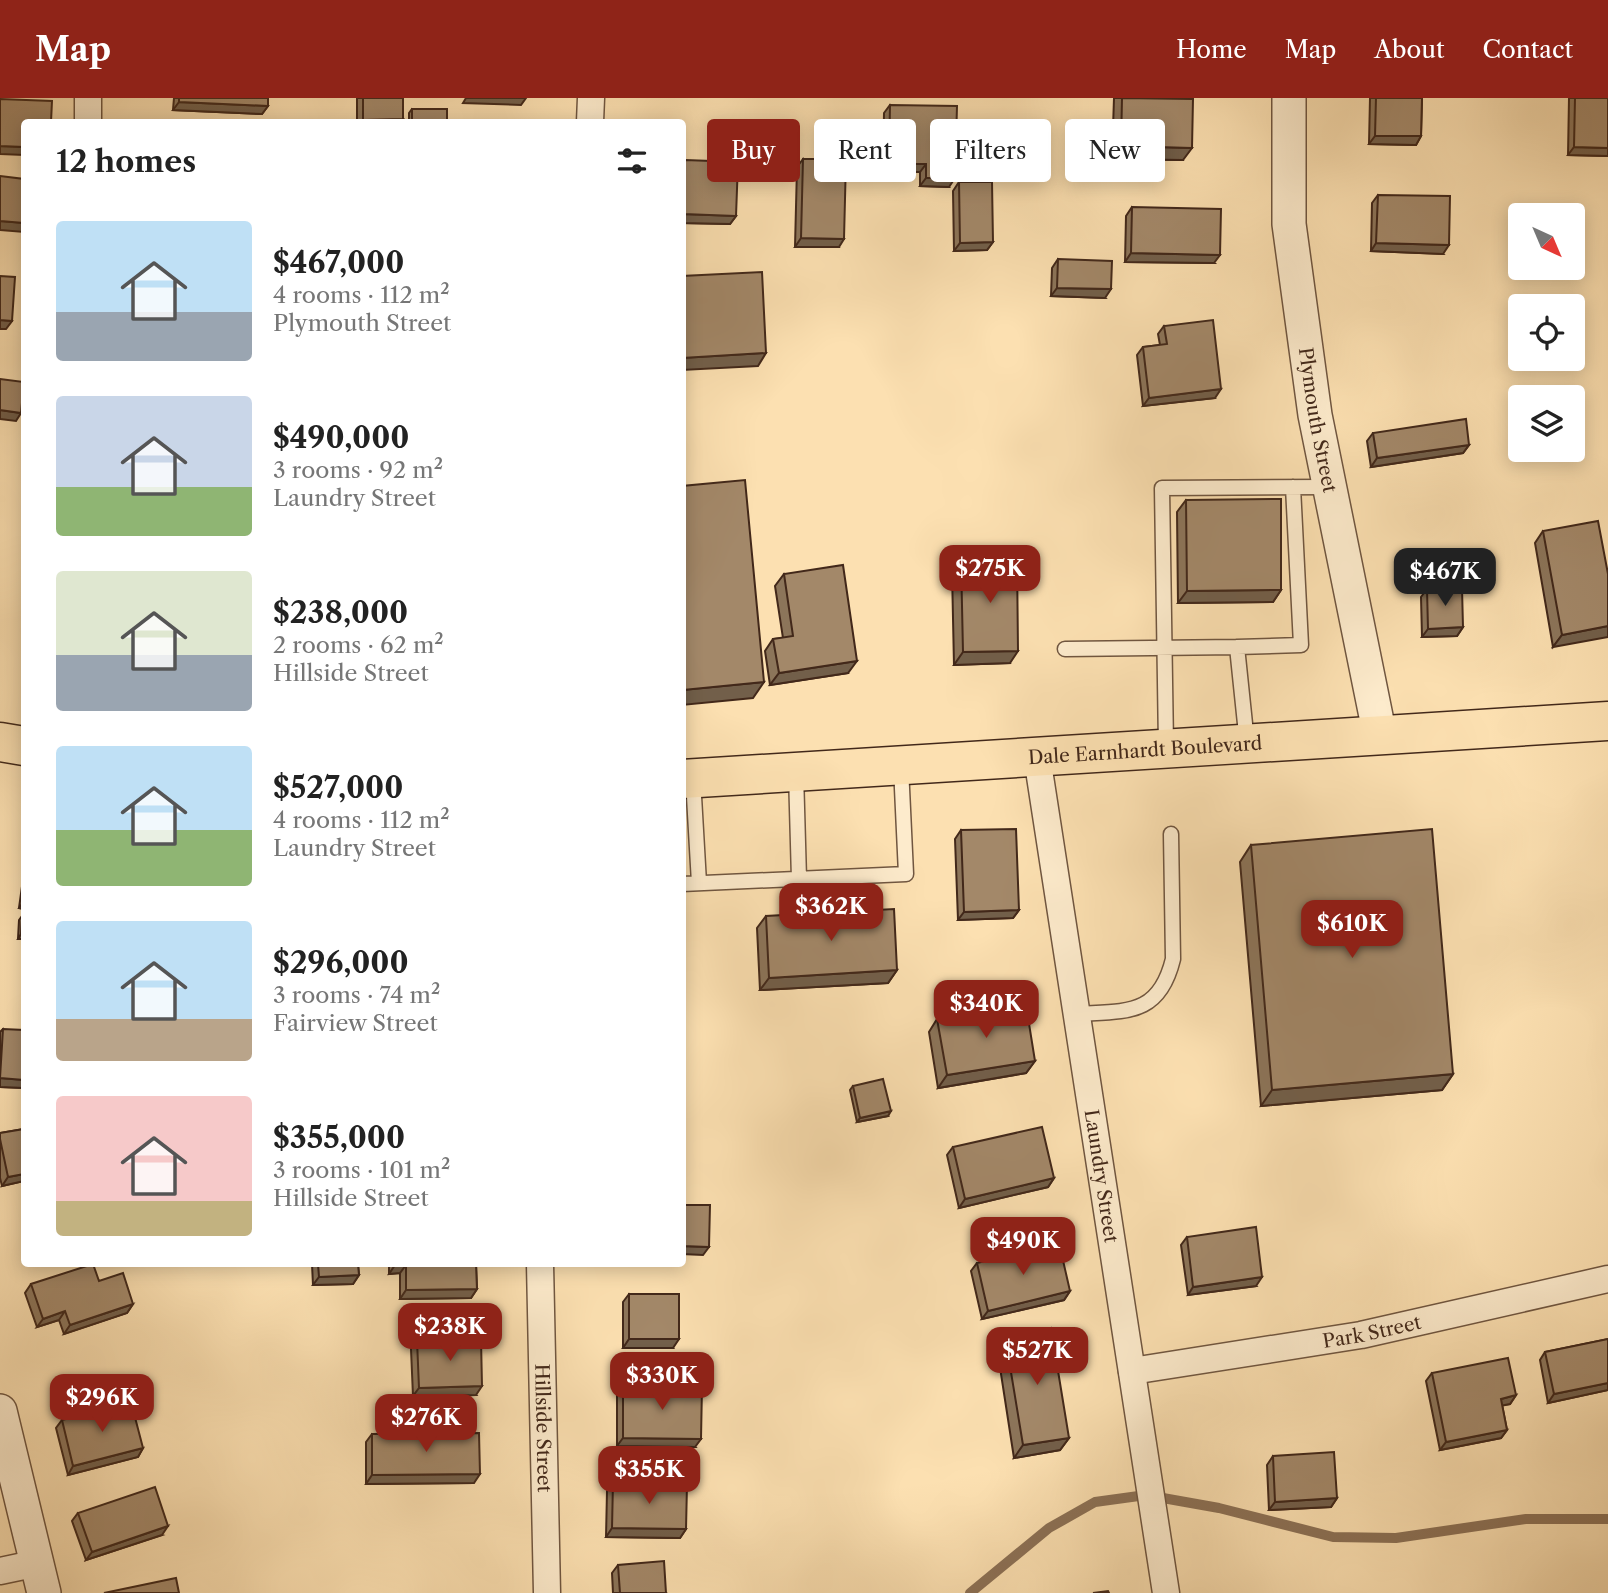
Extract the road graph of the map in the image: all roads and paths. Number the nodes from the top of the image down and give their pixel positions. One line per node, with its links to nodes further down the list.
1 (88, 98): 4 (street)
2 (591, 98): 5 (street)
3 (1289, 98): 6 (street, Plymouth Street)
4 (88, 119)
5 (590, 119)
6 (1329, 486): 7 (lane); 12 (street, Plymouth Street)
7 (1293, 487): 8 (lane); 9 (lane)
8 (1237, 647): 9 (lane); 14 (lane)
9 (1164, 648): 10 (lane); 16 (lane)
10 (1065, 649)
11 (1608, 721): 12 (main road, Dale Earnhardt Boulevard)
12 (1380, 736): 14 (main road, Dale Earnhardt Boulevard)
13 (0, 742): 15 (main road)
14 (1247, 744): 16 (main road, Dale Earnhardt Boulevard)
15 (21, 746)
16 (1166, 749): 17 (main road, Dale Earnhardt Boulevard)
17 (1037, 757): 18 (main road, Dale Earnhardt Boulevard); 25 (street, Laundry Street)
18 (901, 765): 19 (main road, Dale Earnhardt Boulevard); 22 (lane)
19 (796, 772): 20 (main road, Dale Earnhardt Boulevard); 22 (lane)
20 (688, 778): 23 (lane)
21 (1171, 834): 25 (lane)
22 (799, 879): 23 (lane)
23 (699, 883): 24 (lane)
24 (686, 884)
25 (1077, 1014): 28 (street, Laundry Street)
26 (540, 1267): 32 (street, Hillside Street)
27 (1608, 1279): 28 (street, Park Street)
28 (1132, 1371): 33 (street, Laundry Street)
29 (0, 1411): 31 (street)
30 (0, 1572): 31 (street)
31 (41, 1578)
32 (547, 1593)
33 (1166, 1593)

